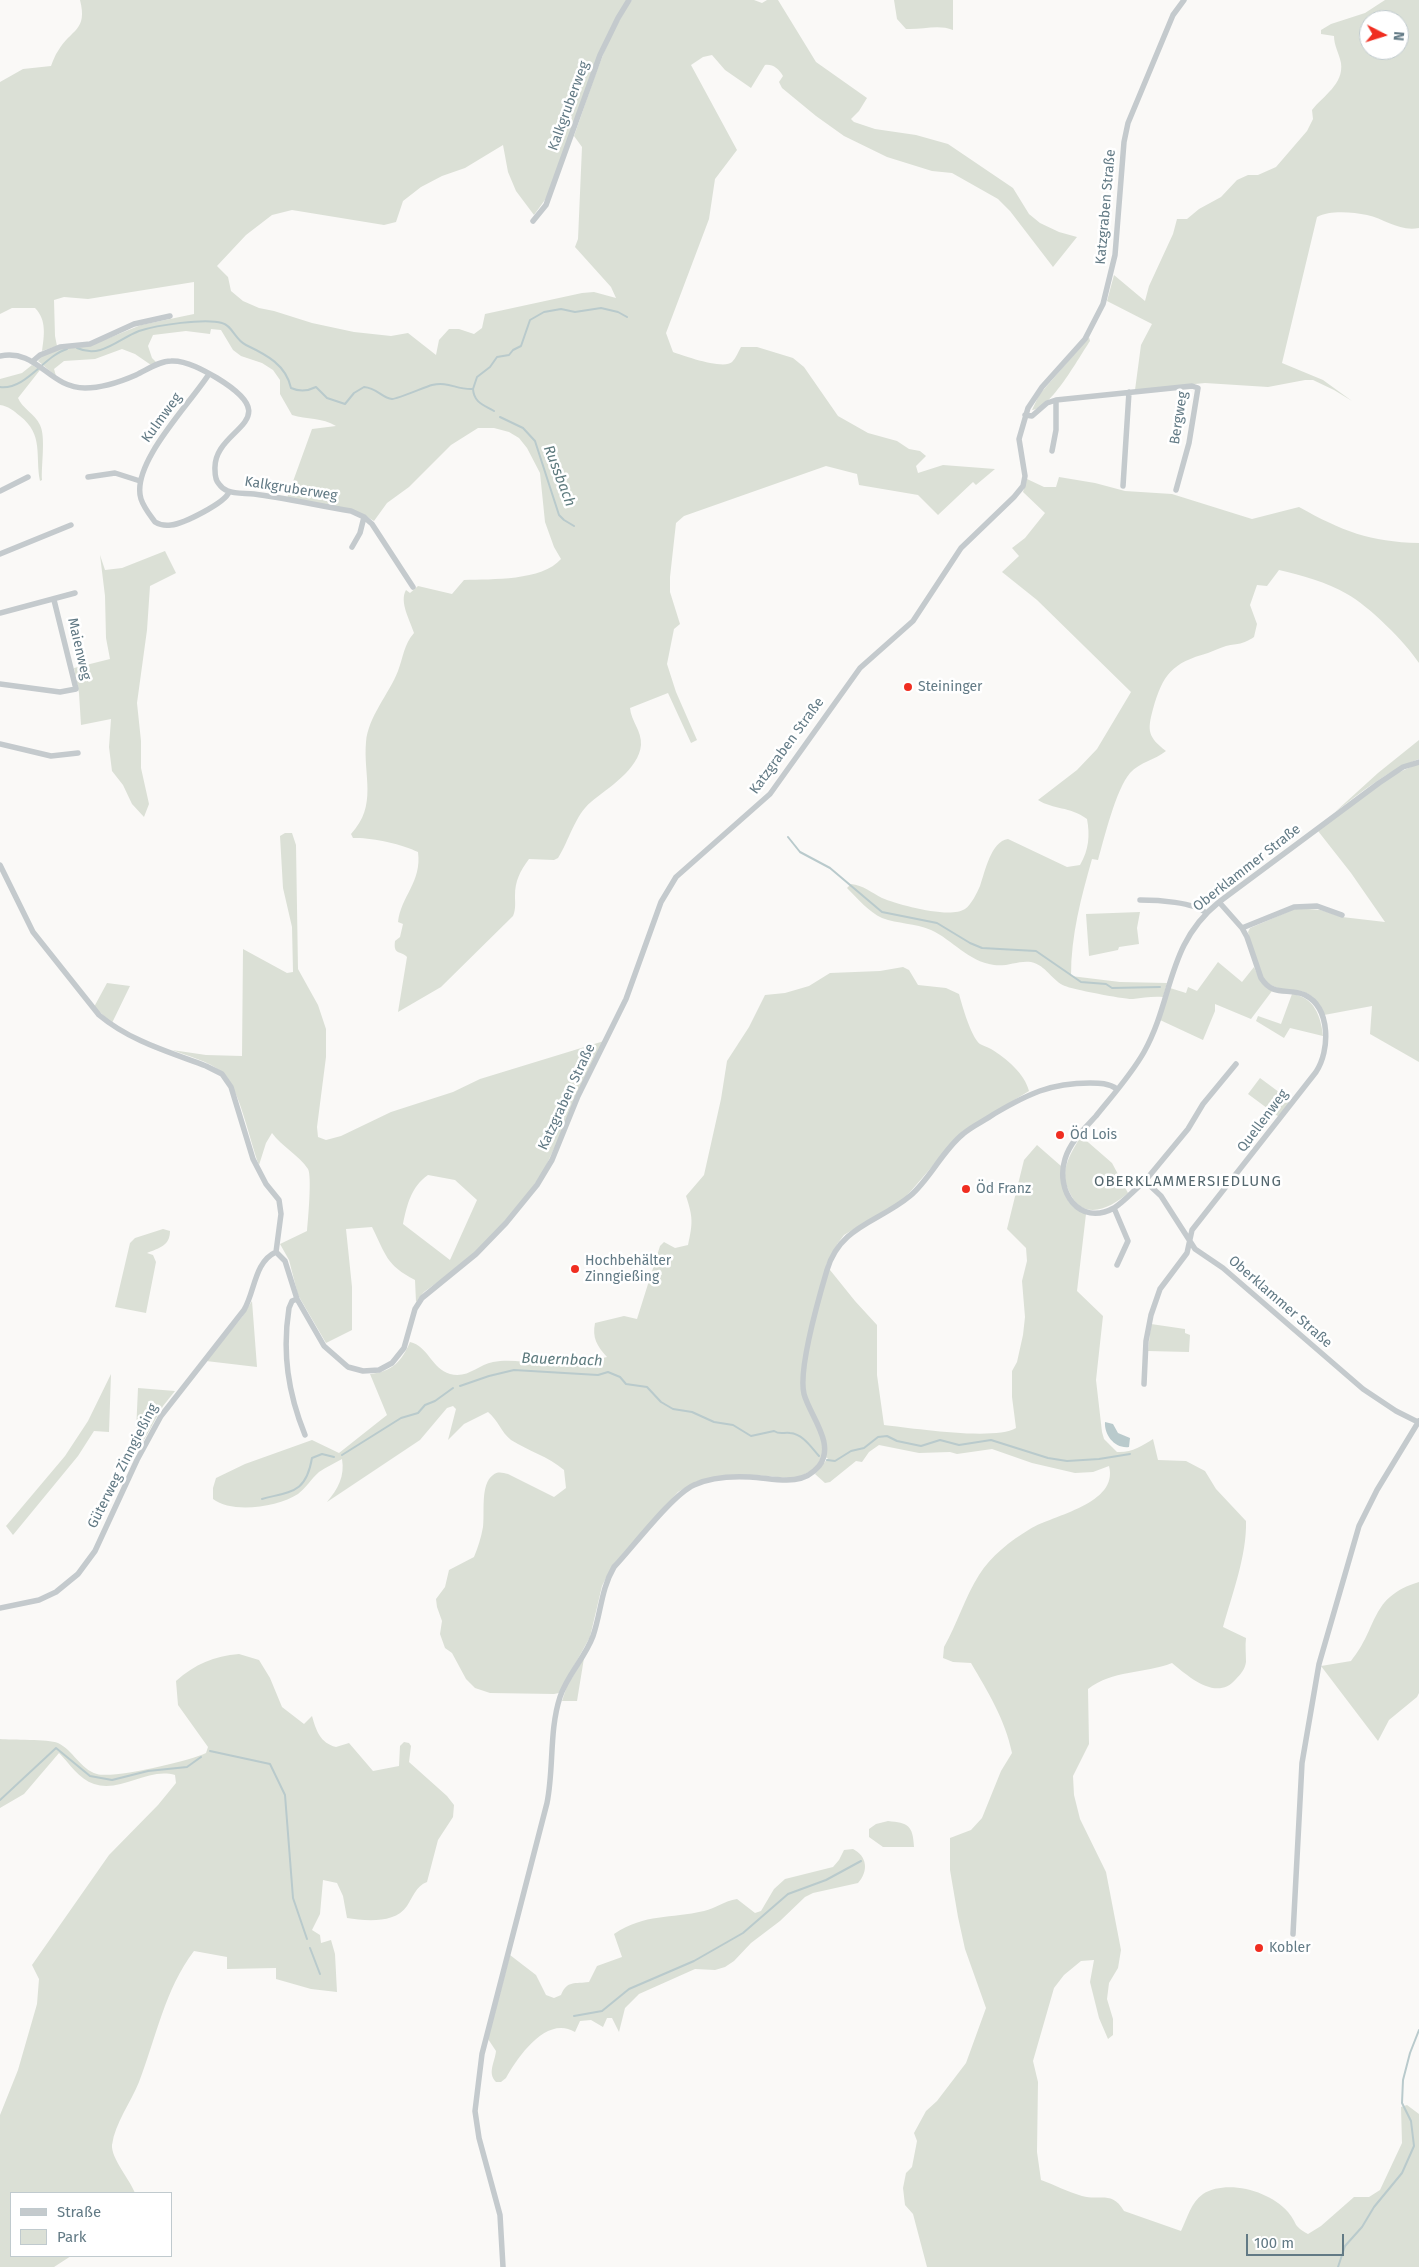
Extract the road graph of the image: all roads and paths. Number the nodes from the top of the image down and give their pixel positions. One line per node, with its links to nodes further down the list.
1 (629, 0): 3 (street, Kalkgruberweg)
2 (1184, 0): 10 (street, Katzgraben Straße)
3 (533, 221)
4 (170, 316): 6 (street)
5 (0, 356): 6 (street, Kalkgruberweg)
6 (34, 362): 7 (street, Kalkgruberweg)
7 (209, 374): 14 (street, Kulmweg); 18 (street, Kalkgruberweg)
8 (1129, 392): 9 (street, Bergweg); 15 (street); 16 (street, Bergweg)
9 (1056, 400): 10 (street, Bergweg); 11 (street)
10 (1025, 415): 44 (street, Katzgraben Straße)
11 (1052, 451)
12 (28, 477): 17 (street)
13 (88, 477): 14 (street)
14 (140, 481): 18 (street)
15 (1123, 486)
16 (1176, 490)
17 (0, 491)
18 (229, 492): 19 (street, Kalkgruberweg)
19 (364, 517): 21 (street); 23 (street)
20 (71, 525): 22 (street)
21 (352, 546)
22 (0, 554)
23 (413, 587)
24 (75, 593): 25 (street)
25 (54, 600): 26 (street); 27 (street, Maienweg)
26 (0, 613)
27 (0, 684)
28 (0, 744): 29 (street)
29 (78, 753)
30 (1419, 762): 33 (street, Oberklammer Straße)
31 (0, 865): 42 (street)
32 (1140, 900): 34 (street)
33 (1219, 902): 34 (street, Oberklammer Straße); 36 (street, Quellenweg)
34 (1206, 913): 38 (street, Oberklammer Straße)
35 (1342, 915): 36 (street)
36 (1242, 928): 41 (street, Quellenweg)
37 (1236, 1064): 39 (street)
38 (1117, 1089): 40 (street, Oberklammer Straße); 50 (street)
39 (1145, 1181): 40 (street); 41 (street, Oberklammer Straße)
40 (1114, 1208): 43 (street)
41 (1190, 1243): 45 (street, Quellenweg); 46 (street, Oberklammer Straße)
42 (276, 1252): 44 (street, Katzgraben Straße); 48 (street, Güterweg Zinngießing)
43 (1117, 1265)
44 (297, 1299): 47 (street)
45 (1144, 1384)
46 (1419, 1422): 49 (street)
47 (305, 1435)
48 (0, 1608)
49 (1293, 1934)
50 (503, 2267)

